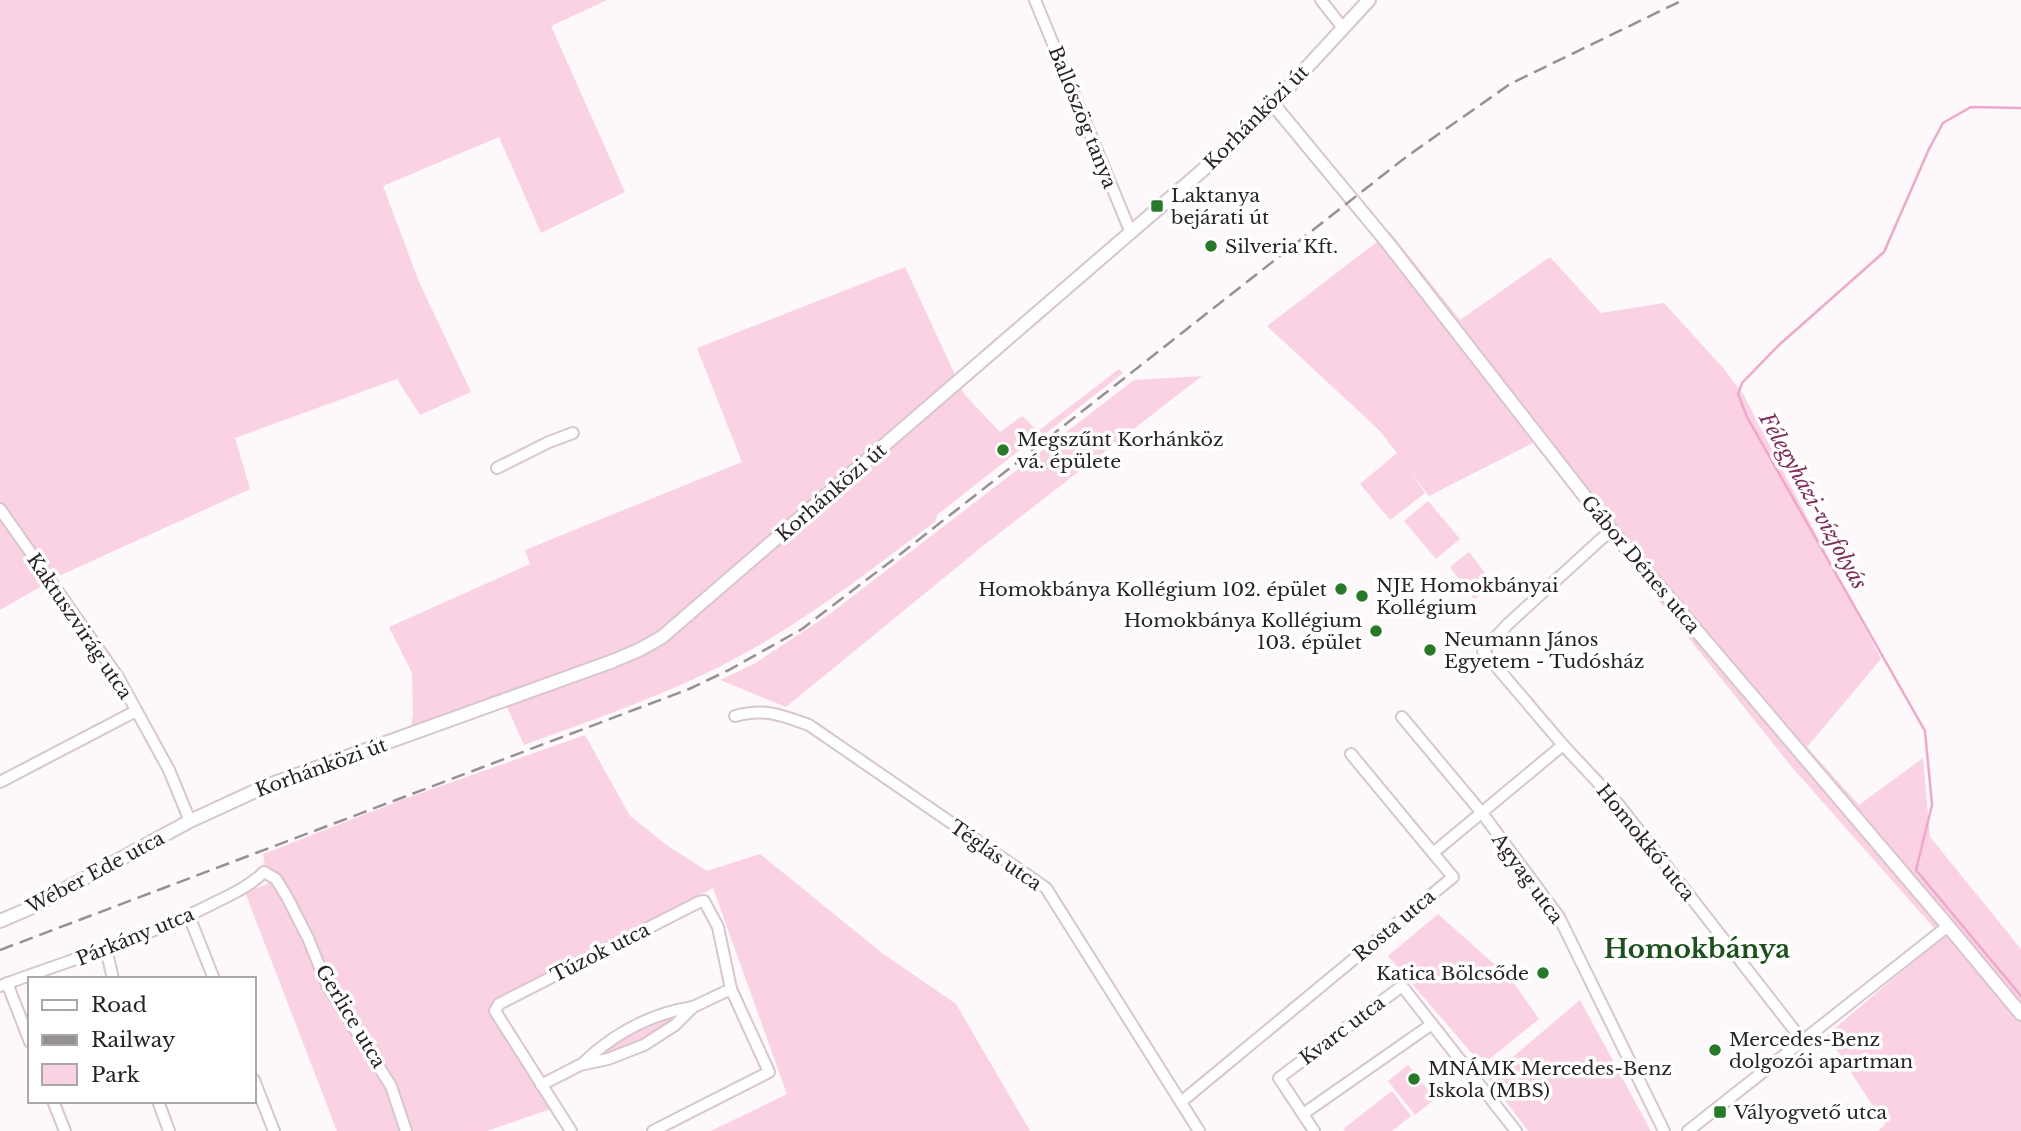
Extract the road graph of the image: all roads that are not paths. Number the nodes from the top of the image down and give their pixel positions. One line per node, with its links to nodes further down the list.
1 (1035, 0): 6 (street, Ballószög tanya)
2 (1321, 0): 4 (street)
3 (1369, 0): 4 (street, Korhánközi út)
4 (1343, 28): 5 (street, Korhánközi út)
5 (1273, 104): 6 (street, Korhánközi út); 10 (street, Gábor Dénes utca)
6 (1131, 233): 18 (street, Korhánközi út)
7 (573, 433): 8 (street)
8 (497, 468)
9 (0, 509): 11 (street, Kaktuszvirág utca)
10 (1611, 530): 14 (street, Homokkő utca); 23 (street, Gábor Dénes utca)
11 (136, 710): 16 (street); 18 (street, Kaktuszvirág utca)
12 (735, 716): 37 (street, Téglás utca)
13 (1402, 717): 17 (street, Agyag utca)
14 (1563, 745): 17 (street); 33 (street, Homokkő utca)
15 (1351, 754): 19 (street)
16 (0, 782)
17 (1482, 813): 19 (street); 50 (street, Agyag utca)
18 (190, 821): 22 (street, Wéber Ede utca)
19 (1433, 853): 37 (street, Rosta utca)
20 (264, 872): 21 (street, Párkány utca); 44 (street, Gerlice utca)
21 (189, 916): 24 (street, Párkány utca); 26 (street)
22 (0, 921)
23 (1948, 926): 30 (street, Gábor Dénes utca); 33 (street)
24 (106, 949): 25 (street); 27 (street, Párkány utca)
25 (113, 977)
26 (213, 977)
27 (4, 985): 32 (street)
28 (731, 989): 29 (street); 36 (street, Túzok utca); 46 (street, Túzok utca)
29 (693, 1007): 34 (street); 34 (street)
30 (2021, 1014)
31 (1432, 1024): 40 (street); 40 (street, Kvarc utca); 49 (street, Kvarc utca)
32 (28, 1037)
33 (1802, 1040): 51 (street)
34 (580, 1065): 36 (street)
35 (256, 1085): 43 (street)
36 (541, 1085): 45 (street, Túzok utca)
37 (1181, 1102): 47 (street, Téglás utca)
38 (54, 1103): 41 (street)
39 (159, 1103): 42 (street)
40 (1303, 1114): 48 (street)
41 (65, 1131)
42 (169, 1131)
43 (274, 1131)
44 (406, 1131)
45 (571, 1131)
46 (653, 1131)
47 (1199, 1131)
48 (1314, 1131)
49 (1517, 1131)
50 (1664, 1131)
51 (1688, 1131)

